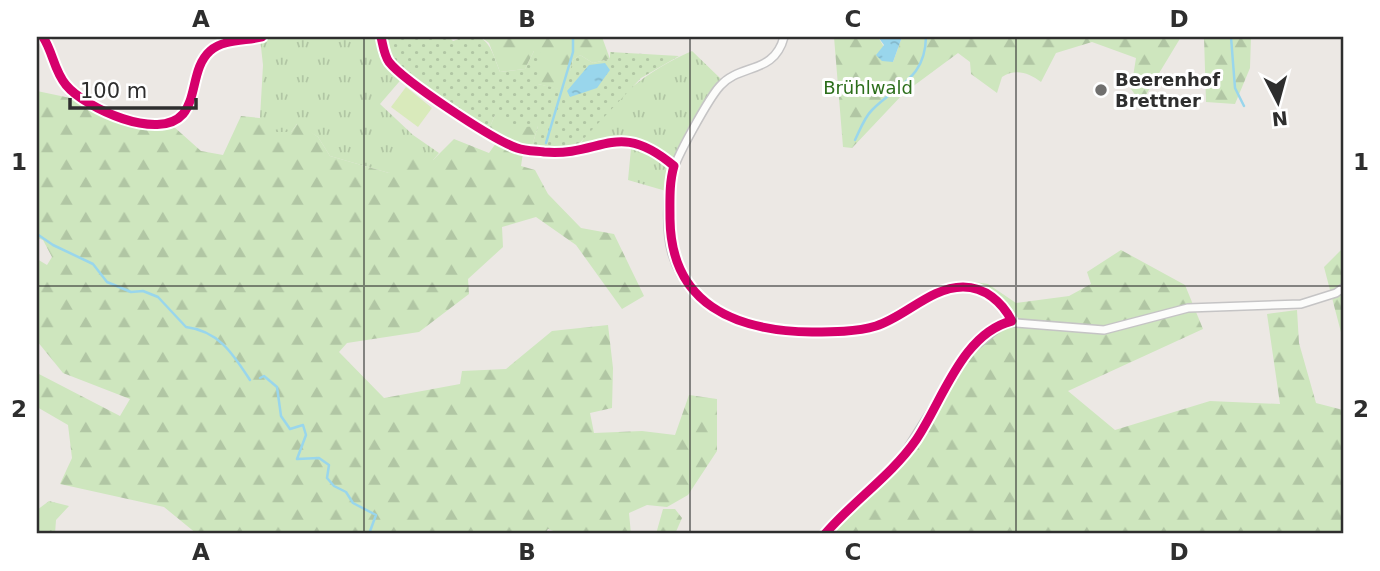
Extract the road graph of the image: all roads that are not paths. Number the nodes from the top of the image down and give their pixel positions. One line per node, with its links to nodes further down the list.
1 (43, 37): 2 (street)
2 (262, 37)
3 (381, 37): 5 (street)
4 (784, 37): 5 (street)
5 (674, 166): 7 (street)
6 (1343, 288): 7 (street)
7 (1012, 321): 8 (street)
8 (825, 534)

